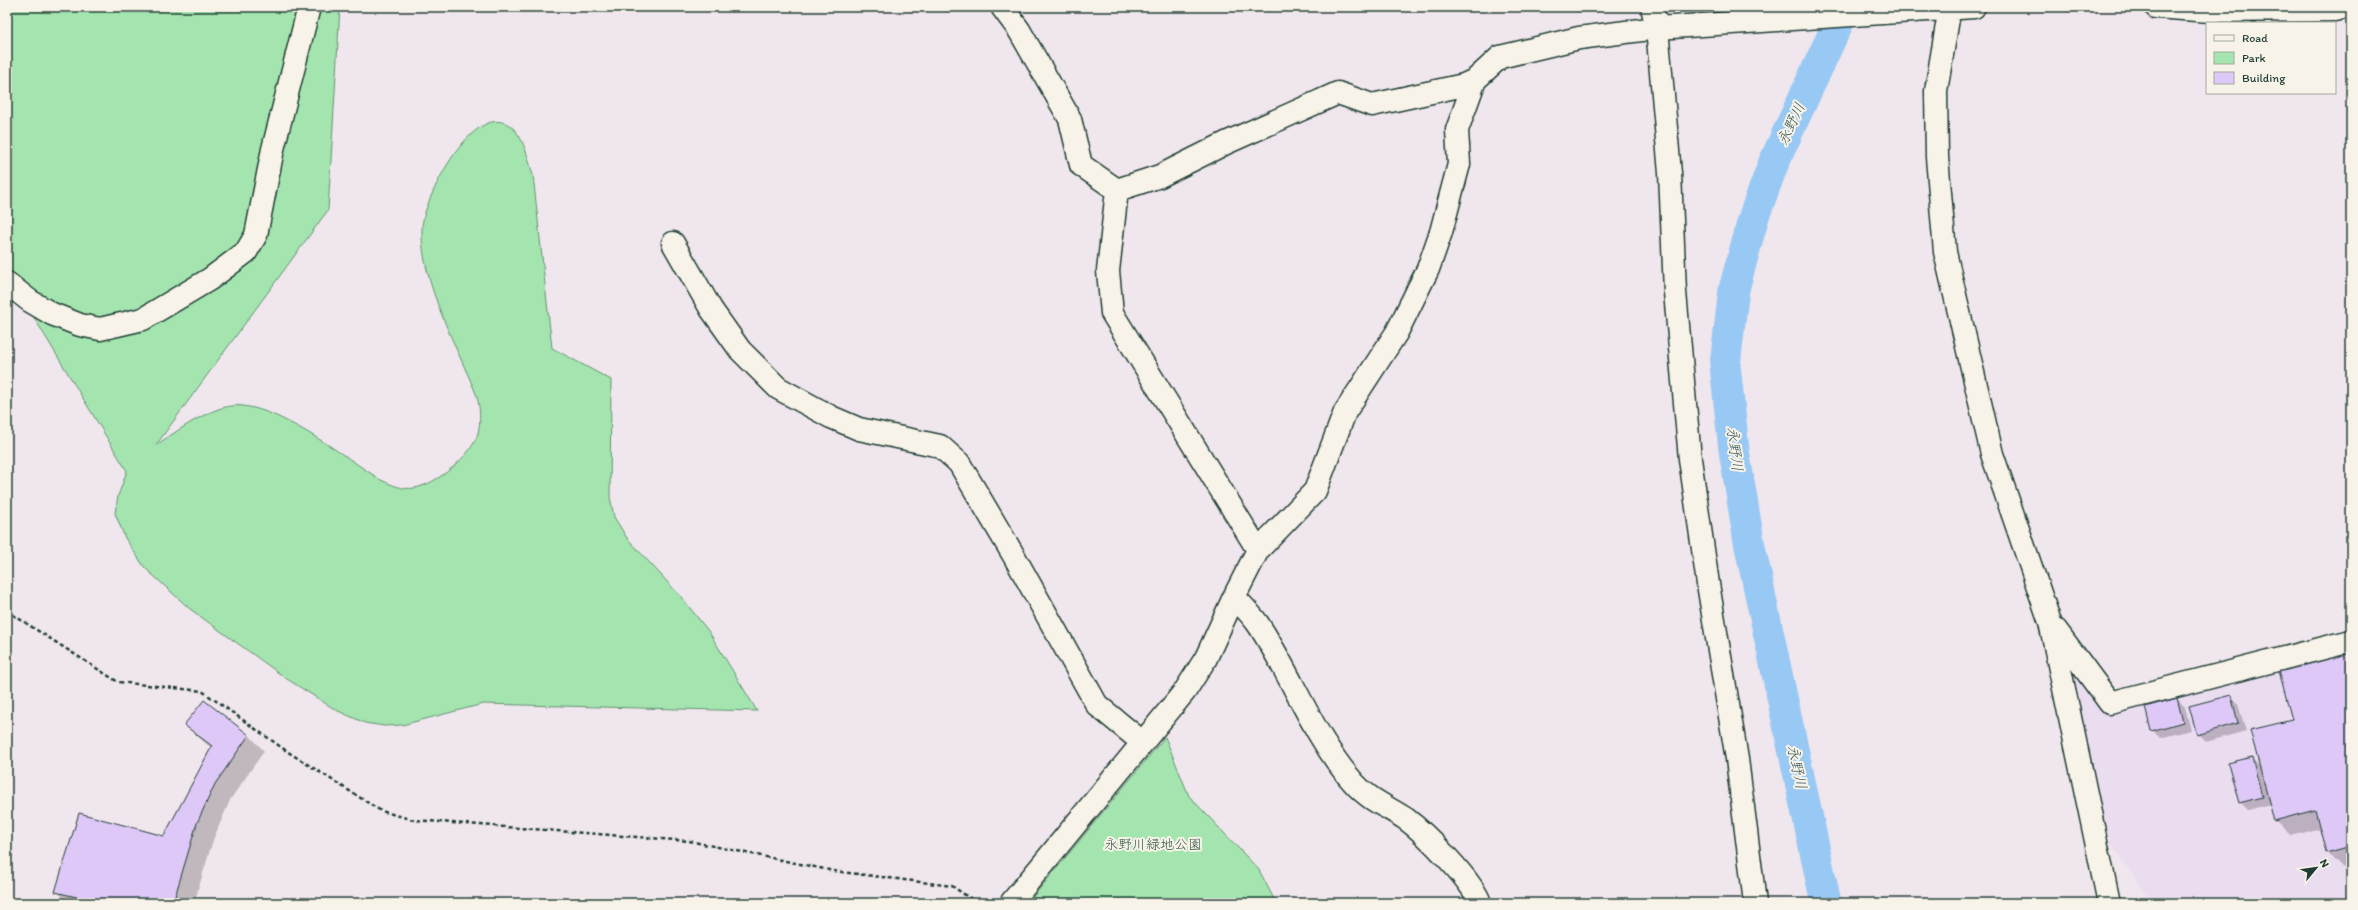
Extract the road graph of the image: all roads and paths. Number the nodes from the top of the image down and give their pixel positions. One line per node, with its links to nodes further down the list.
1 (309, 7): 12 (street)
2 (1002, 7): 10 (street)
3 (1652, 7): 8 (street)
4 (1950, 7): 5 (street); 8 (street); 16 (street)
5 (1974, 7)
6 (2156, 7): 7 (street)
7 (2346, 7)
8 (1658, 28): 9 (street); 22 (street)
9 (1475, 80): 10 (street); 13 (street)
10 (1117, 190): 13 (street)
11 (673, 244): 18 (street)
12 (7, 283)
13 (1258, 550): 14 (street)
14 (1234, 597): 18 (street); 21 (street)
15 (7, 611): 19 (path)
16 (2050, 622): 17 (street); 23 (street)
17 (2351, 641)
18 (1142, 742): 20 (street)
19 (978, 903)
20 (1011, 903)
21 (1480, 903)
22 (1755, 903)
23 (2109, 903)

